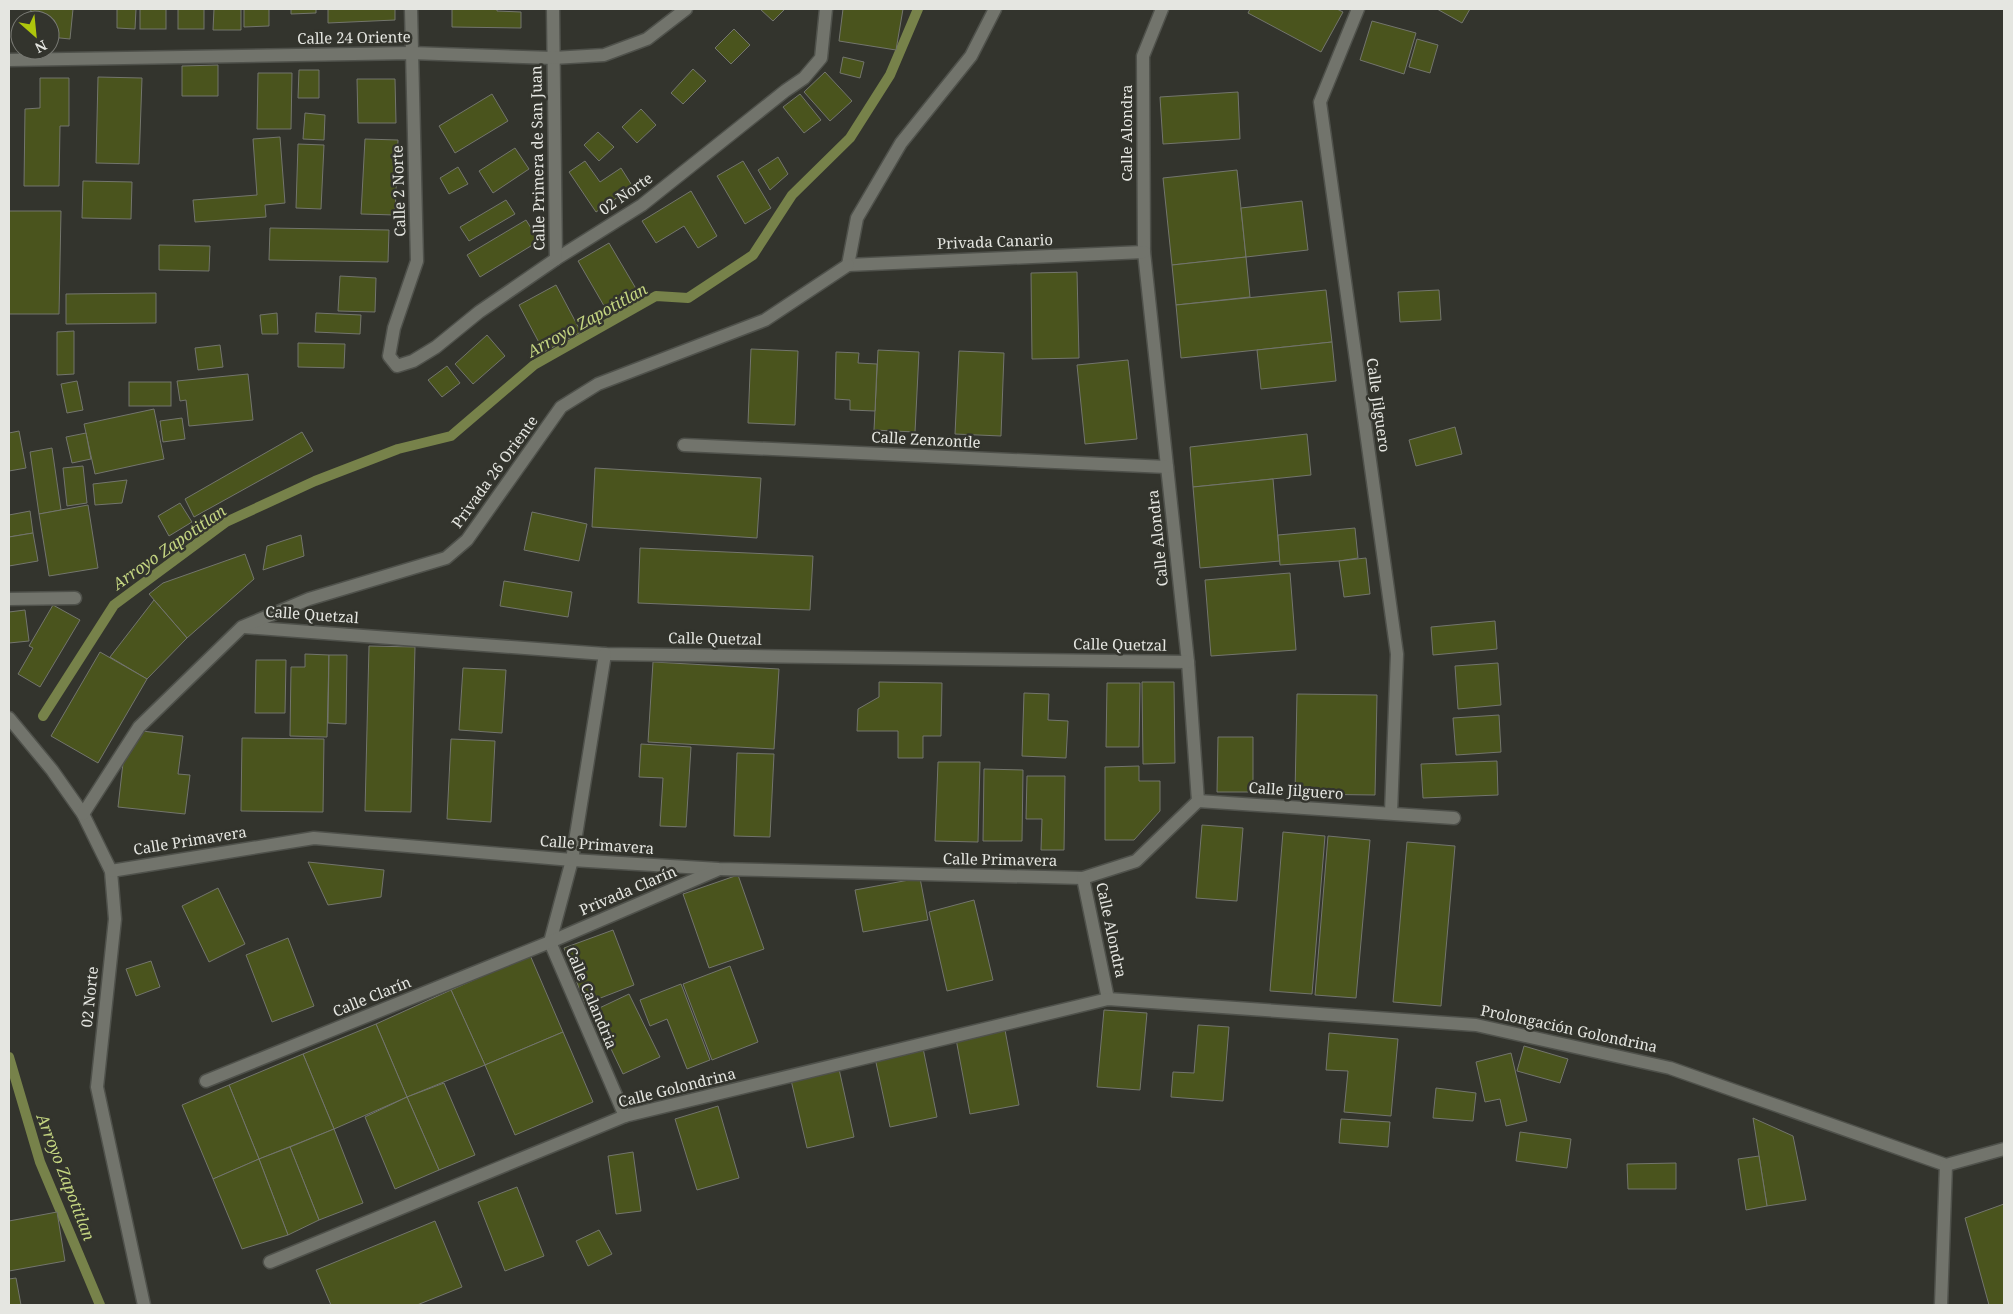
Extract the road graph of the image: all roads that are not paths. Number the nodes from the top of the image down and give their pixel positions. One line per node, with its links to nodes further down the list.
1 (410, 9): 8 (street, Calle 2 Norte)
2 (553, 9): 9 (street, Calle Primera de San Juan)
3 (686, 9): 9 (street, Calle 24 Oriente)
4 (826, 9): 12 (street, 02 Norte)
5 (995, 9): 13 (street)
6 (1162, 9): 11 (street, Calle Alondra)
7 (1358, 9): 24 (street, Calle Jilguero)
8 (411, 53): 9 (street, Calle 24 Oriente); 10 (street, Calle 24 Oriente); 14 (street, Calle 2 Norte)
9 (553, 58): 12 (street, Calle Primera de San Juan)
10 (9, 60)
11 (1144, 252): 13 (street, Privada Canario); 16 (street, Calle Alondra)
12 (556, 259): 14 (street, 02 Norte)
13 (848, 264): 19 (street, Privada 26 Oriente)
14 (397, 366)
15 (684, 445): 16 (street, Calle Zenzontle)
16 (1167, 467): 21 (street, Calle Alondra)
17 (75, 598): 18 (street)
18 (9, 599)
19 (242, 627): 20 (street, Calle Quetzal); 25 (street, Privada 26 Oriente)
20 (605, 654): 21 (street, Calle Quetzal); 27 (street, Calle Calandria)
21 (1188, 662): 23 (street, Calle Alondra)
22 (9, 718): 25 (street, 02 Norte)
23 (1198, 801): 24 (street, Calle Jilguero); 30 (street, Calle Alondra)
24 (1391, 813): 26 (street, Calle Jilguero)
25 (83, 814): 29 (street, 02 Norte)
26 (1454, 818)
27 (572, 860): 28 (street, Calle Primavera); 29 (street, Calle Primavera); 31 (street, Calle Calandria)
28 (719, 869): 30 (street, Calle Primavera); 31 (street, Privada Clarín)
29 (111, 870): 38 (street, 02 Norte)
30 (1083, 878): 32 (street, Calle Alondra)
31 (550, 942): 33 (street, Calle Clarín); 34 (street, Calle Calandria)
32 (1108, 999): 34 (street, Calle Golondrina); 36 (street, Prolongación Golondrina)
33 (206, 1081)
34 (625, 1116): 37 (street, Calle Golondrina)
35 (2004, 1148): 36 (street)
36 (1946, 1165): 39 (street)
37 (270, 1262)
38 (144, 1305)
39 (1941, 1305)

